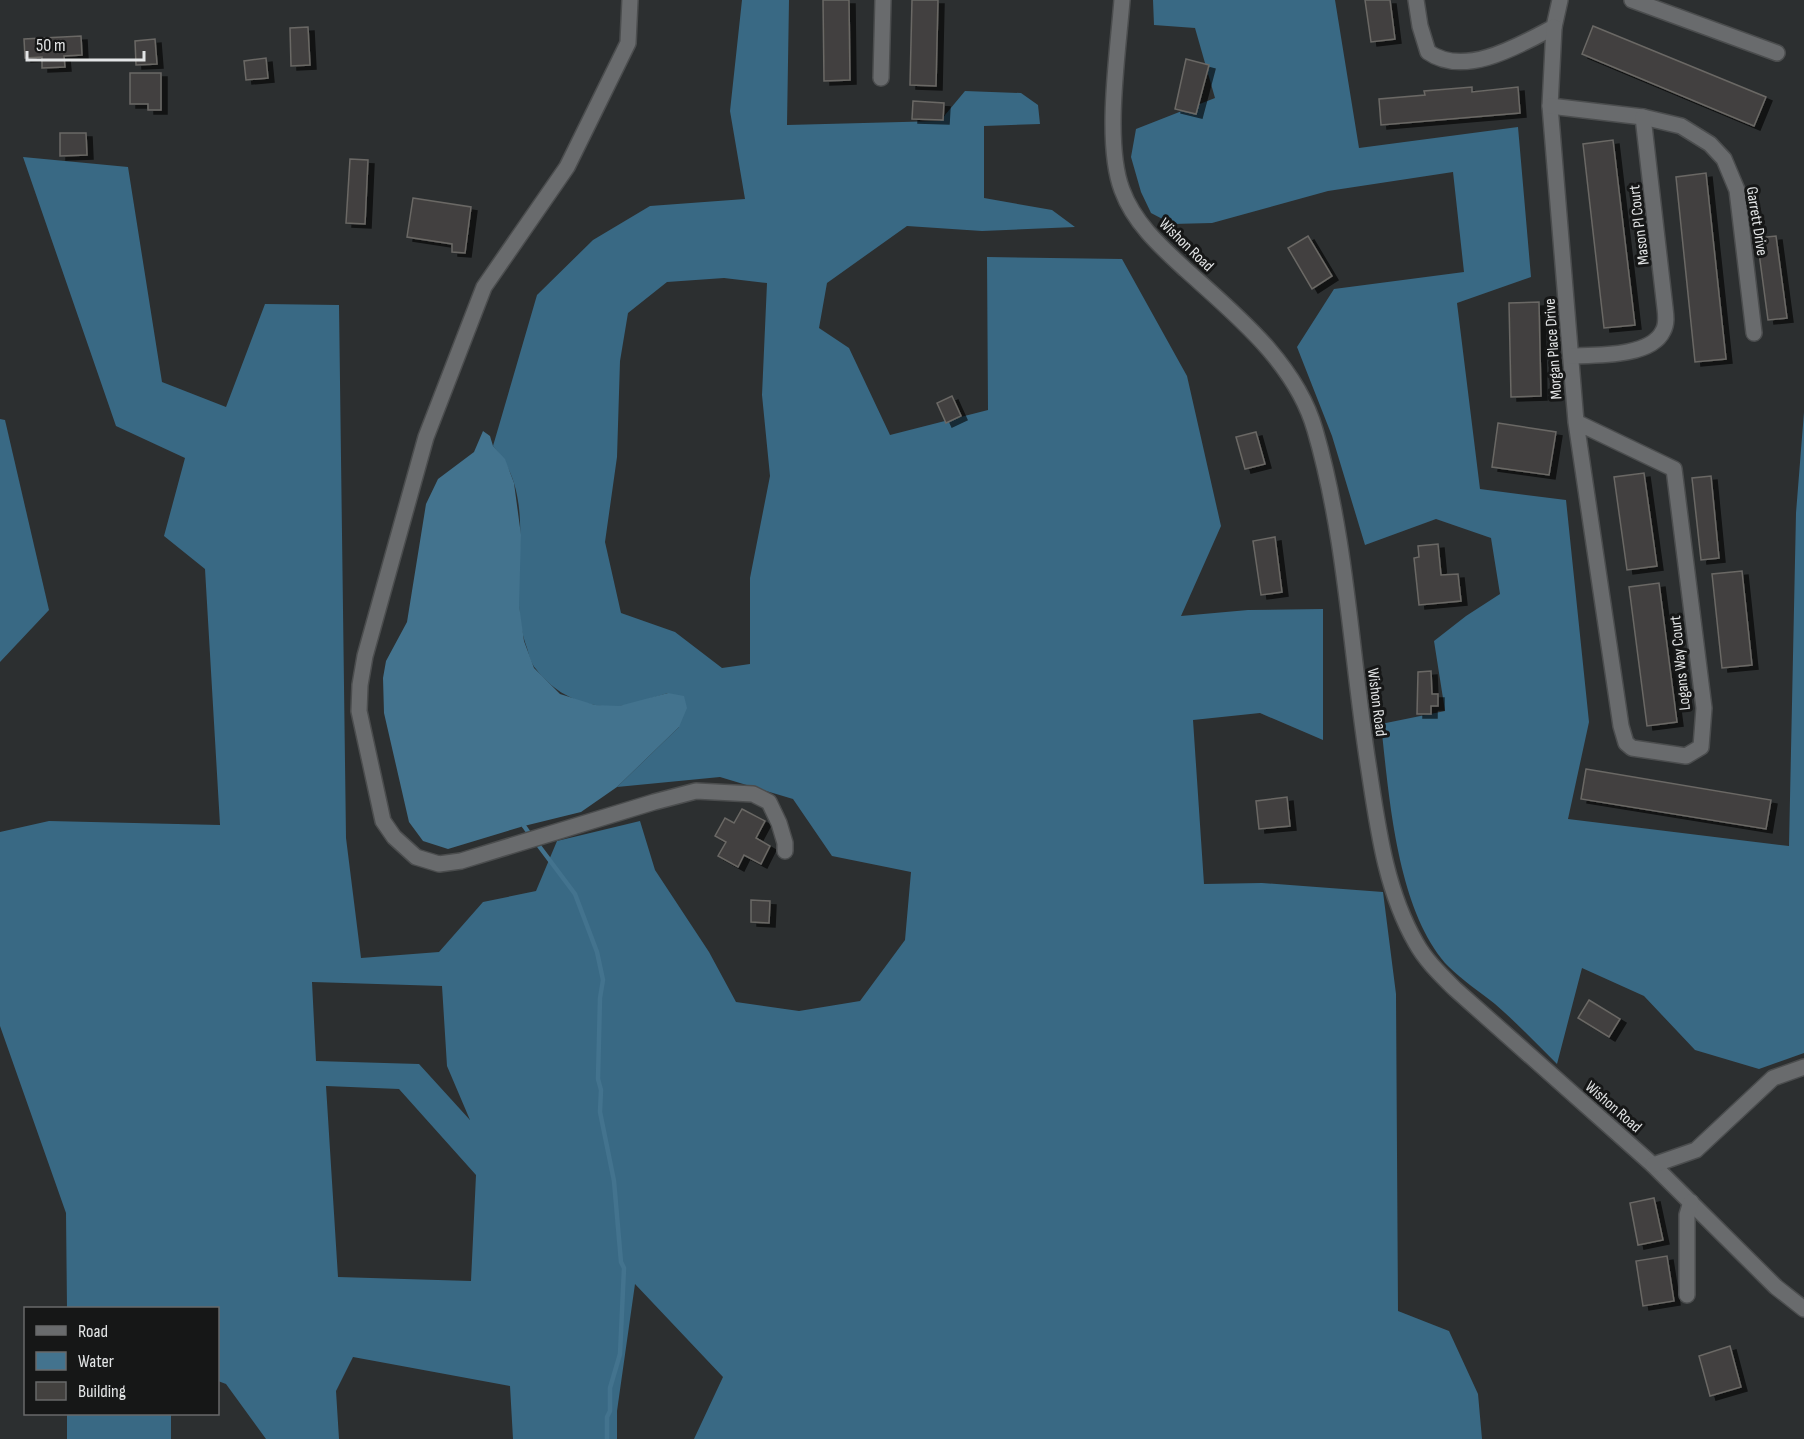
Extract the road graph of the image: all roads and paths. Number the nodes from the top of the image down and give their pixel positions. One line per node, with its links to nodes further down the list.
1 (630, 0): 16 (street)
2 (883, 0): 9 (street)
3 (1122, 0): 18 (street, Wishon Road)
4 (1416, 0): 7 (street)
5 (1560, 0): 7 (street, Morgan Place Drive)
6 (1632, 0): 8 (street)
7 (1554, 27): 10 (street, Morgan Place Drive)
8 (1776, 53)
9 (881, 78)
10 (1550, 106): 11 (street, Garrett Drive); 13 (street, Morgan Place Drive)
11 (1643, 117): 12 (street, Garrett Drive); 13 (street, Mason Pl Court)
12 (1754, 333)
13 (1571, 356): 14 (street, Morgan Place Drive)
14 (1576, 422): 15 (street, Morgan Place Drive); 15 (street, Logans Way Court)
15 (1612, 666)
16 (785, 851)
17 (1804, 1068): 18 (street)
18 (1653, 1165): 19 (street, Wishon Road)
19 (1691, 1202): 20 (street); 21 (street, Wishon Road)
20 (1687, 1295)
21 (1804, 1309)

